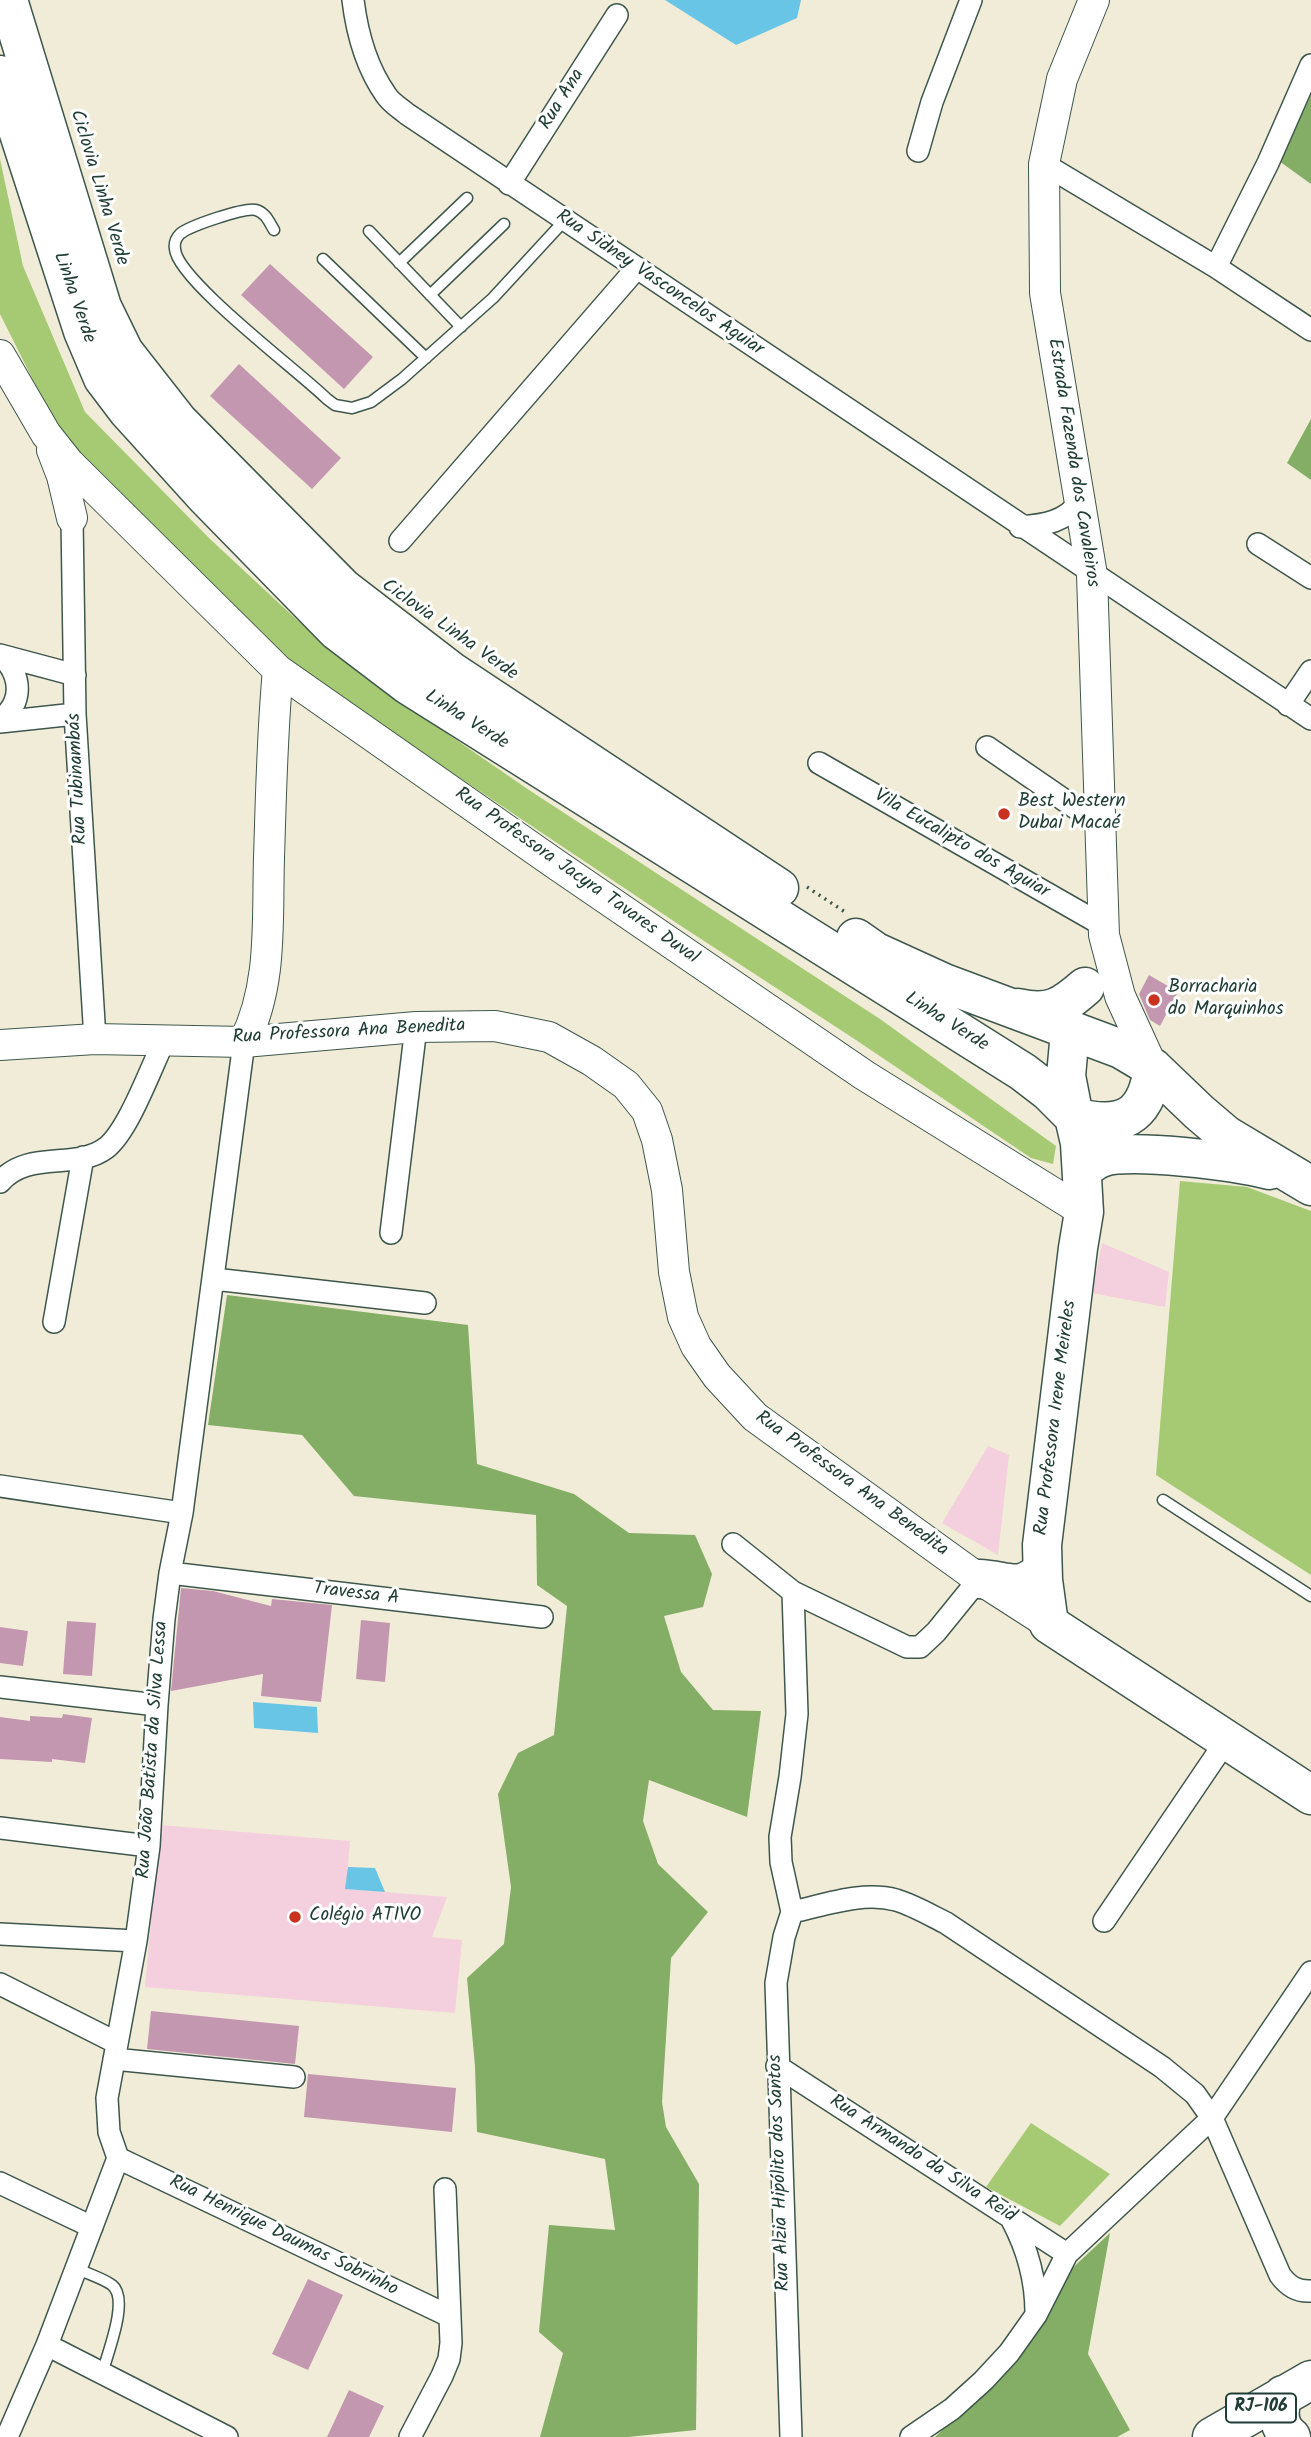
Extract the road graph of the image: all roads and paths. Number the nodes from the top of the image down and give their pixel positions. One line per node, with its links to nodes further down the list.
1 (8, 0): 49 (highway, Linha Verde)
2 (353, 0): 10 (street, Rua Sidney Vasconcelos Aguiar)
3 (971, 0): 8 (street)
4 (1094, 0): 9 (street, Estrada Fazenda dos Cavaleiros)
5 (617, 15): 10 (street, Rua Ana)
6 (1311, 65): 18 (street)
7 (0, 75): 57 (highway, Linha Verde)
8 (918, 151)
9 (1044, 164): 18 (street); 27 (street, Estrada Fazenda dos Cavaleiros)
10 (509, 184): 12 (street, Rua Sidney Vasconcelos Aguiar)
11 (467, 198): 17 (lane)
12 (564, 221): 19 (street, Rua Sidney Vasconcelos Aguiar); 21 (lane)
13 (504, 224): 20 (lane)
14 (274, 230): 24 (lane)
15 (369, 231): 17 (lane)
16 (323, 259): 24 (lane)
17 (399, 263): 20 (lane)
18 (1216, 267): 22 (street)
19 (636, 269): 29 (street, Rua Sidney Vasconcelos Aguiar); 30 (street)
20 (430, 295): 21 (lane)
21 (461, 327): 24 (lane)
22 (1311, 330)
23 (0, 355): 25 (street, Rua Professora Jacyra Tavares Duval)
24 (426, 358)
25 (46, 434): 26 (street, Rua Professora Jacyra Tavares Duval); 28 (street, Rua Professora Jacyra Tavares Duval)
26 (104, 497): 28 (street); 35 (street, Rua Professora Jacyra Tavares Duval)
27 (1081, 501): 29 (street); 32 (street, Estrada Fazenda dos Cavaleiros)
28 (72, 518): 37 (street, Rua Tubinambás)
29 (1020, 527): 32 (street, Rua Sidney Vasconcelos Aguiar)
30 (400, 541)
31 (1258, 544): 33 (street)
32 (1092, 575): 38 (street, Rua Sidney Vasconcelos Aguiar); 44 (street, Estrada Fazenda dos Cavaleiros)
33 (1311, 578)
34 (2, 656): 37 (street); 41 (street)
35 (278, 670): 54 (street); 62 (street, Rua Professora Jacyra Tavares Duval)
36 (1311, 671): 38 (street)
37 (75, 675): 39 (street, Rua Tubinambás)
38 (1288, 705): 40 (street, Rua Sidney Vasconcelos Aguiar)
39 (75, 714): 41 (street); 52 (street, Rua Tubinambás)
40 (1311, 719)
41 (0, 721)
42 (987, 747): 44 (street)
43 (819, 763): 47 (street, Vila Eucalipto dos Aguiar)
44 (1099, 824): 47 (street, Estrada Fazenda dos Cavaleiros)
45 (802, 884): 46 (path)
46 (845, 912)
47 (1104, 930): 48 (street, Estrada Fazenda dos Cavaleiros); 56 (street, Estrada Fazenda dos Cavaleiros)
48 (1085, 987): 49 (highway); 51 (street, Estrada Fazenda dos Cavaleiros)
49 (991, 1002): 51 (highway, Linha Verde)
50 (416, 1027): 54 (street, Rua Professora Ana Benedita); 63 (street); 73 (street, Rua Professora Ana Benedita)
51 (1070, 1032): 56 (highway, Linha Verde); 57 (highway)
52 (95, 1039): 53 (street, Rua Professora Ana Benedita); 55 (street, Rua Professora Ana Benedita)
53 (164, 1039): 54 (street, Rua Professora Ana Benedita); 58 (street)
54 (244, 1042): 64 (street, Rua João Batista da Silva Lessa)
55 (0, 1045)
56 (1153, 1068): 57 (highway); 60 (highway, Linha Verde)
57 (1074, 1116): 59 (highway)
58 (83, 1157): 61 (street); 66 (street)
59 (1083, 1170): 60 (highway); 62 (highway)
60 (1303, 1181)
61 (0, 1182)
62 (1084, 1212): 71 (highway, Rua Professora Irene Meireles)
63 (391, 1233)
64 (214, 1279): 65 (street); 69 (street, Rua João Batista da Silva Lessa)
65 (425, 1303)
66 (54, 1322)
67 (0, 1486): 69 (street)
68 (1163, 1500): 75 (lane)
69 (182, 1513): 72 (street, Rua João Batista da Silva Lessa)
70 (733, 1545): 74 (street)
71 (1042, 1570): 73 (highway); 77 (highway, Rua Professora Irene Meireles)
72 (170, 1573): 76 (street, Travessa A); 79 (street, Rua João Batista da Silva Lessa)
73 (979, 1579): 74 (street); 77 (street, Rua Professora Ana Benedita)
74 (793, 1592): 84 (street, Rua Alzia Hipólito dos Santos)
75 (1311, 1596)
76 (541, 1617)
77 (1049, 1624): 80 (highway, Rua Professora Ana Benedita)
78 (0, 1687): 79 (street)
79 (157, 1706): 83 (street, Rua João Batista da Silva Lessa)
80 (1226, 1741): 81 (highway, Rua Professora Ana Benedita); 85 (street)
81 (1311, 1795)
82 (0, 1828): 83 (street)
83 (149, 1846): 87 (street, Rua João Batista da Silva Lessa)
84 (792, 1912): 91 (street, Rua Alzia Hipólito dos Santos); 93 (street)
85 (1104, 1921)
86 (0, 1934): 87 (street)
87 (136, 1941): 90 (street, Rua João Batista da Silva Lessa)
88 (1311, 1972): 93 (street)
89 (0, 1984): 90 (street)
90 (115, 2051): 92 (street); 94 (street, Rua João Batista da Silva Lessa)
91 (777, 2066): 97 (street, Rua Armando da Silva Reid); 110 (street, Rua Alzia Hipólito dos Santos)
92 (294, 2077)
93 (1212, 2118): 99 (street); 101 (street)
94 (118, 2158): 98 (street); 103 (street, Rua Henrique Daumas Sobrinho)
95 (0, 2183): 98 (street)
96 (445, 2189): 103 (street)
97 (1011, 2217): 99 (street, Rua Armando da Silva Reid); 102 (street)
98 (92, 2227): 100 (street)
99 (1067, 2254): 102 (street)
100 (78, 2269): 104 (street); 105 (lane)
101 (1311, 2291)
102 (1036, 2315): 111 (street)
103 (449, 2316): 109 (street)
104 (47, 2345): 105 (street); 107 (street)
105 (102, 2374): 108 (street)
106 (1297, 2388): 112 (highway, RJ-106); 113 (highway)
107 (7, 2437)
108 (227, 2437)
109 (410, 2437)
110 (791, 2437)
111 (911, 2437)
112 (1212, 2437)
113 (1291, 2437)

